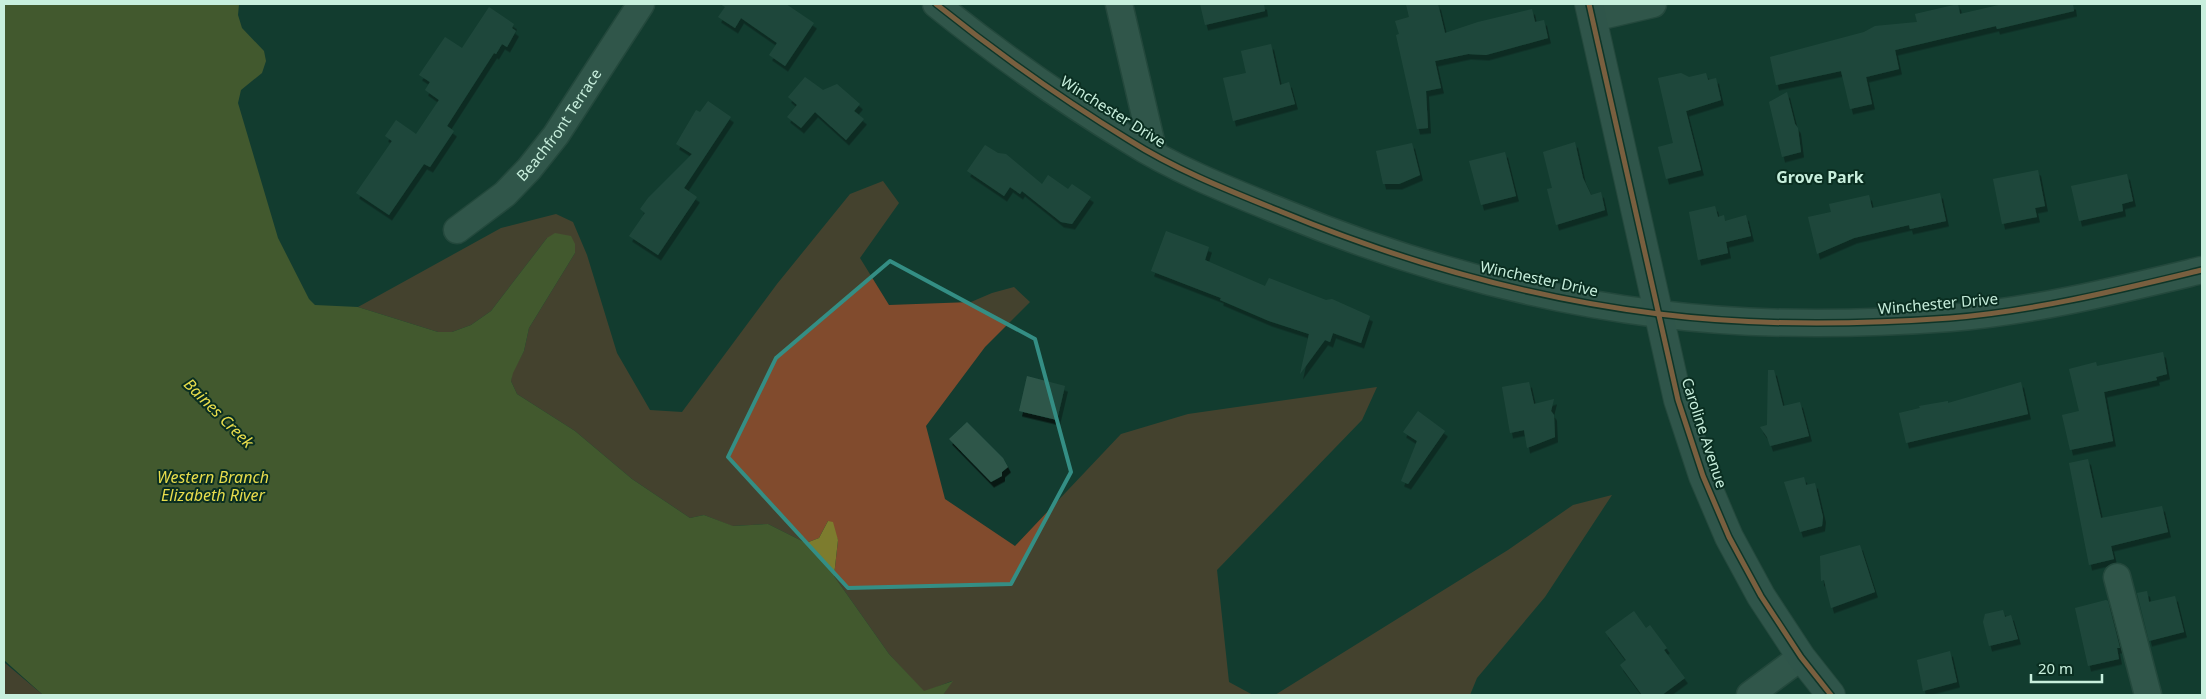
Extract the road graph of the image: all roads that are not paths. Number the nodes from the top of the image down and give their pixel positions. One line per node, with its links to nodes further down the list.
1 (641, 4): 7 (street, Beachfront Terrace)
2 (936, 4): 6 (street, Winchester Drive)
3 (1119, 4): 6 (street)
4 (1653, 4): 5 (street)
5 (1591, 11): 9 (street, Caroline Avenue)
6 (1154, 154): 9 (street, Winchester Drive)
7 (457, 230)
8 (2202, 270): 9 (street, Winchester Drive)
9 (1660, 315): 11 (street, Caroline Avenue)
10 (2117, 577): 14 (street)
11 (1801, 657): 12 (street); 13 (street, Caroline Avenue)
12 (1750, 695)
13 (1831, 695)
14 (2148, 695)

